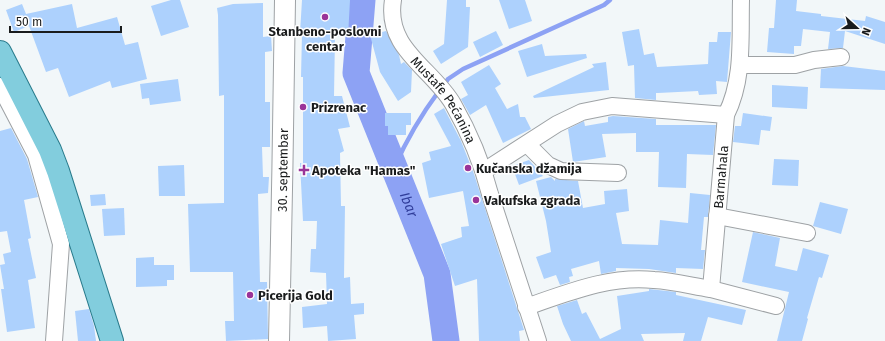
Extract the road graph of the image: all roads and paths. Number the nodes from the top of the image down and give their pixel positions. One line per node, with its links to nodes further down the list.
1 (285, 0): 19 (street, 30. septembar)
2 (393, 0): 10 (street, Mustafe Pećanina)
3 (741, 0): 6 (street, Barmahala)
4 (0, 52): 18 (main road)
5 (841, 57): 6 (street)
6 (740, 65): 8 (street, Barmahala)
7 (0, 86): 17 (street)
8 (726, 115): 9 (street); 12 (street, Barmahala)
9 (527, 144): 10 (street); 11 (street)
10 (484, 171): 16 (street, Mustafe Pećanina)
11 (618, 173)
12 (717, 216): 13 (street); 14 (street, Barmahala)
13 (807, 233)
14 (711, 289): 15 (street); 16 (street)
15 (776, 306)
16 (526, 308): 20 (street, Mustafe Pećanina)
17 (51, 339)
18 (112, 341)
19 (279, 341)
20 (538, 341)

